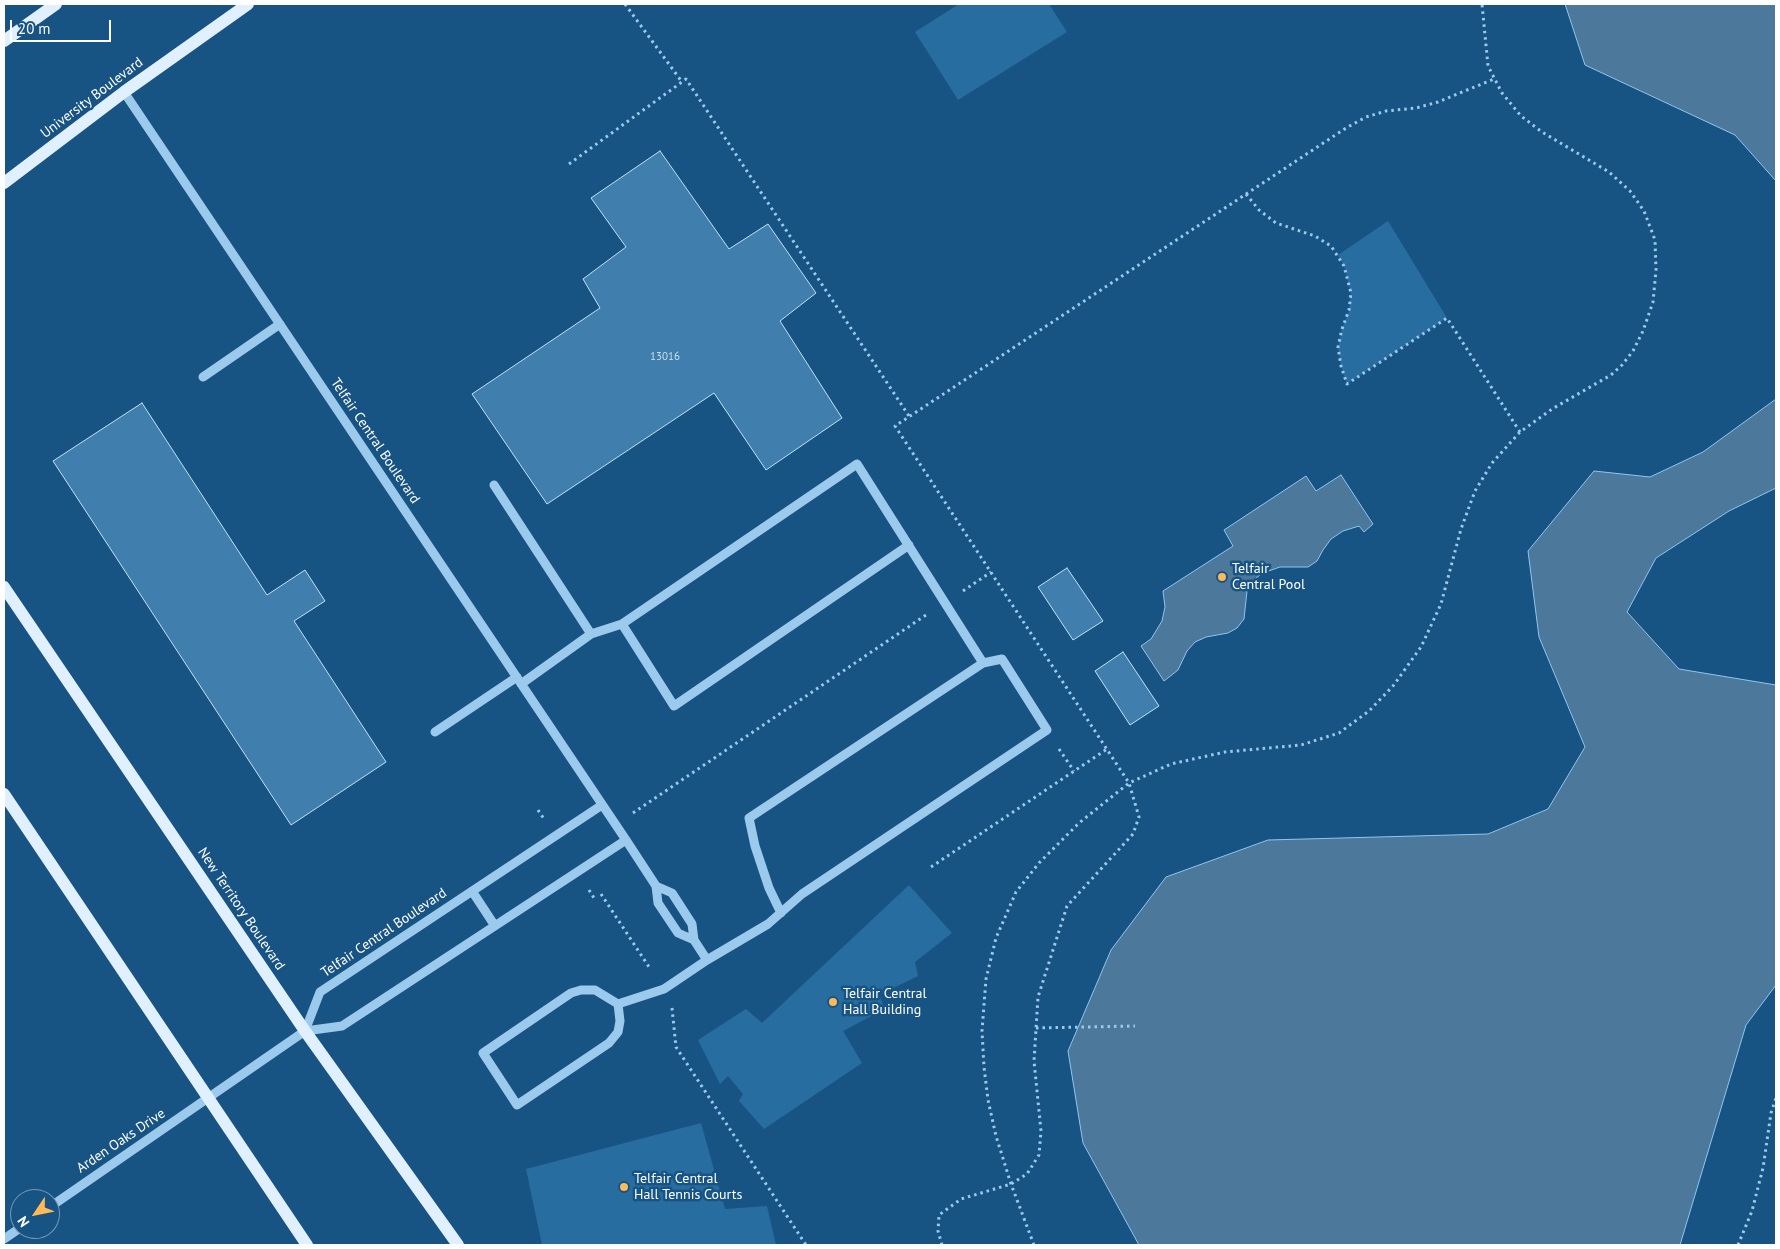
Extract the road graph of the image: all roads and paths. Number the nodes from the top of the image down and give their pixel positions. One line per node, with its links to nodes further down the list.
1 (56, 4): 5 (main road)
2 (248, 4): 8 (main road, University Boulevard)
3 (625, 4): 7 (path)
4 (1482, 4): 6 (path)
5 (4, 41)
6 (1494, 79): 11 (path); 15 (path)
7 (682, 82): 9 (path); 14 (path)
8 (124, 92): 10 (main road, University Boulevard); 12 (street, Telfair Central Boulevard)
9 (569, 164)
10 (4, 183)
11 (1246, 194): 14 (path); 15 (path)
12 (280, 324): 13 (street); 24 (street, Telfair Central Boulevard)
13 (203, 377)
14 (909, 416): 18 (path)
15 (1520, 432): 27 (path)
16 (494, 486): 22 (street)
17 (908, 544): 20 (street); 21 (street); 21 (street)
18 (991, 572): 20 (path); 26 (path)
19 (4, 587): 44 (main road, New Territory Boulevard)
20 (945, 603): 23 (street); 30 (path)
21 (622, 624): 22 (street)
22 (591, 634): 24 (street)
23 (984, 663): 36 (street); 36 (street)
24 (519, 680): 25 (street); 29 (street, Telfair Central Boulevard)
25 (435, 732)
26 (1107, 749): 27 (path); 32 (path)
27 (1130, 783): 43 (path); 47 (path)
28 (4, 794): 46 (main road)
29 (602, 805): 30 (street, Telfair Central Boulevard); 34 (street, Telfair Central Boulevard)
30 (616, 824): 31 (street, Telfair Central Boulevard)
31 (626, 840): 33 (street, Telfair Central Boulevard); 37 (street)
32 (931, 867)
33 (656, 886): 38 (street); 38 (street)
34 (472, 891): 37 (street); 44 (street, Telfair Central Boulevard)
35 (601, 894): 40 (path)
36 (781, 913): 39 (street)
37 (495, 926): 44 (street)
38 (694, 940): 39 (street)
39 (707, 960): 40 (street)
40 (664, 990): 41 (street); 51 (path)
41 (618, 1004): 41 (street)
42 (1135, 1026): 43 (path)
43 (1036, 1028): 47 (path)
44 (305, 1031): 46 (street); 50 (main road, New Territory Boulevard)
45 (1776, 1098): 54 (path)
46 (208, 1099): 48 (street, Arden Oaks Drive); 49 (main road)
47 (1011, 1184): 52 (path); 53 (path)
48 (60, 1200)
49 (307, 1245)
50 (458, 1245)
51 (806, 1245)
52 (942, 1245)
53 (1034, 1245)
54 (1738, 1245)

